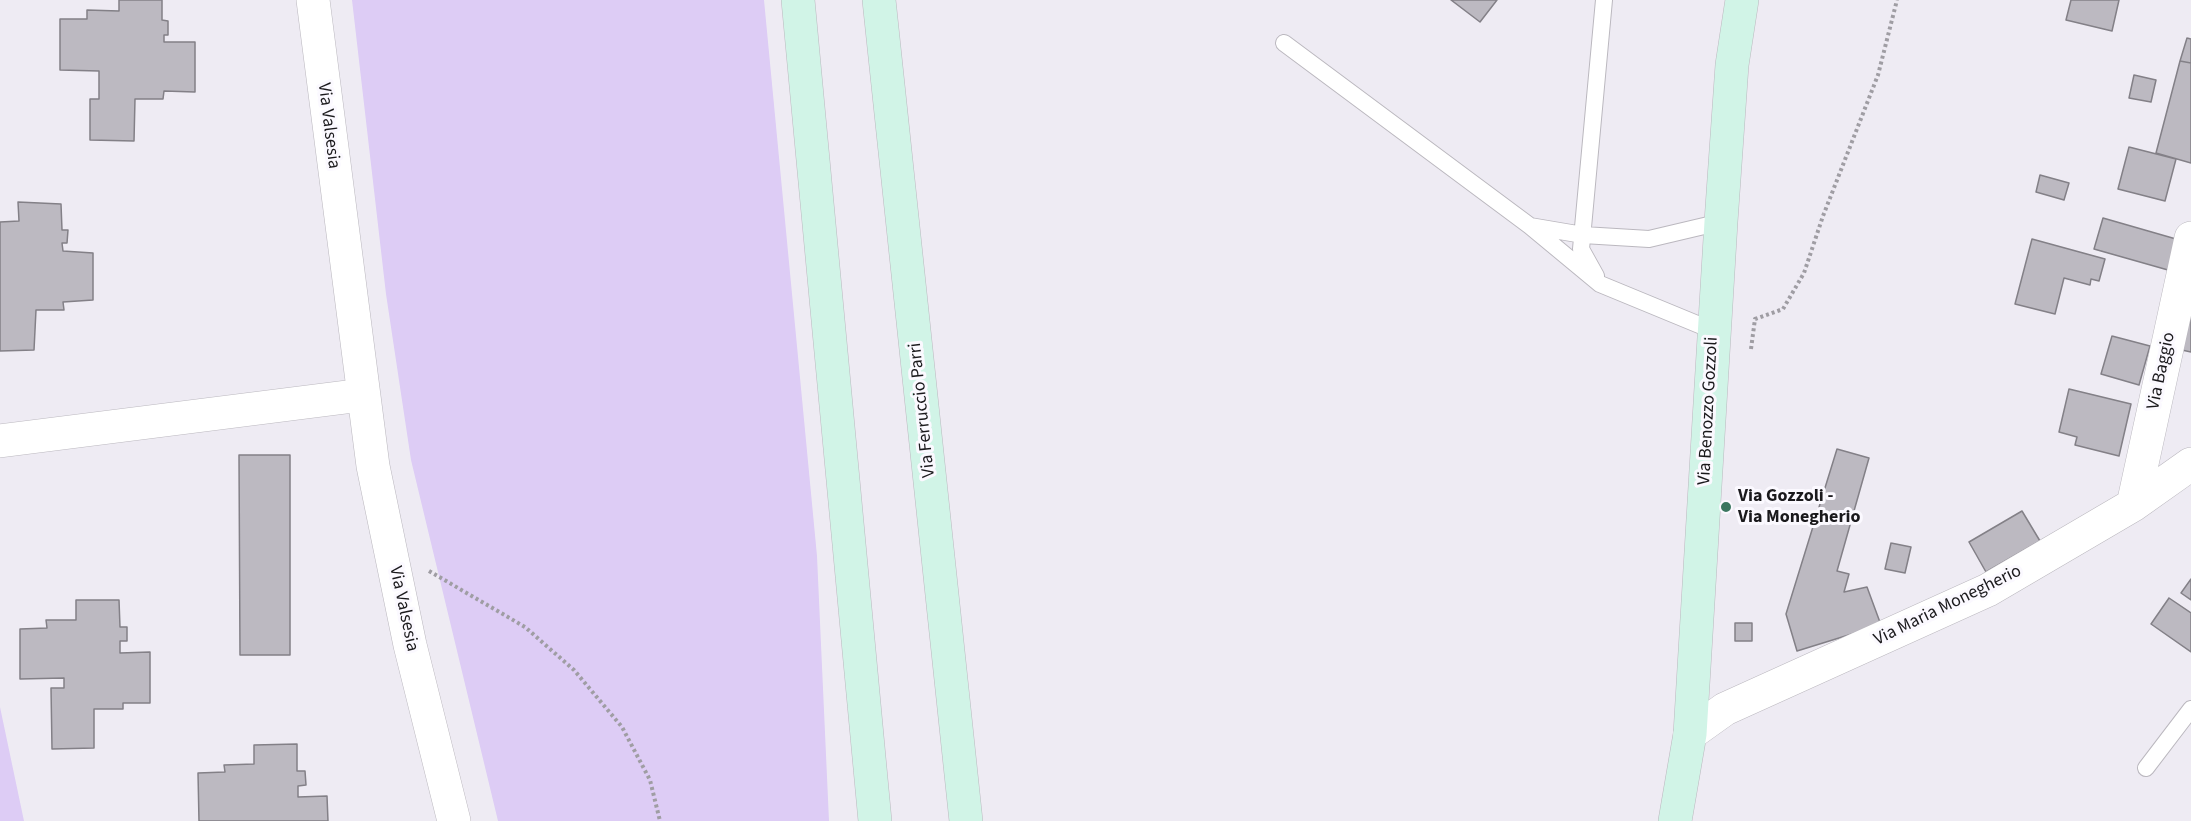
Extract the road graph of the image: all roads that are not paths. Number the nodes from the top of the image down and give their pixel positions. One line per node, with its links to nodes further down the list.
1 (313, 0): 13 (street, Via Valsesia)
2 (798, 0): 22 (main road)
3 (879, 0): 19 (main road, Via Ferruccio Parri)
4 (1604, 0): 9 (lane)
5 (1742, 0): 7 (main road, Via Benozzo Gozzoli)
6 (1284, 43): 8 (lane)
7 (1721, 222): 9 (lane); 12 (main road, Via Benozzo Gozzoli)
8 (1530, 226): 9 (lane); 11 (lane)
9 (1583, 235): 11 (lane)
10 (2191, 238): 16 (street, Via Baggio)
11 (1600, 284): 12 (lane)
12 (1714, 331): 18 (main road, Via Benozzo Gozzoli)
13 (362, 395): 14 (street); 21 (street, Via Valsesia)
14 (0, 441)
15 (2191, 464): 16 (street, Via Maria Monegherio)
16 (2133, 505): 18 (street, Via Maria Monegherio)
17 (2191, 709): 20 (lane)
18 (1690, 734): 25 (main road, Via Benozzo Gozzoli)
19 (960, 749): 23 (main road, Via Ferruccio Parri); 24 (main road)
20 (2146, 768)
21 (454, 821)
22 (875, 821)
23 (966, 821)
24 (972, 821)
25 (1675, 821)

